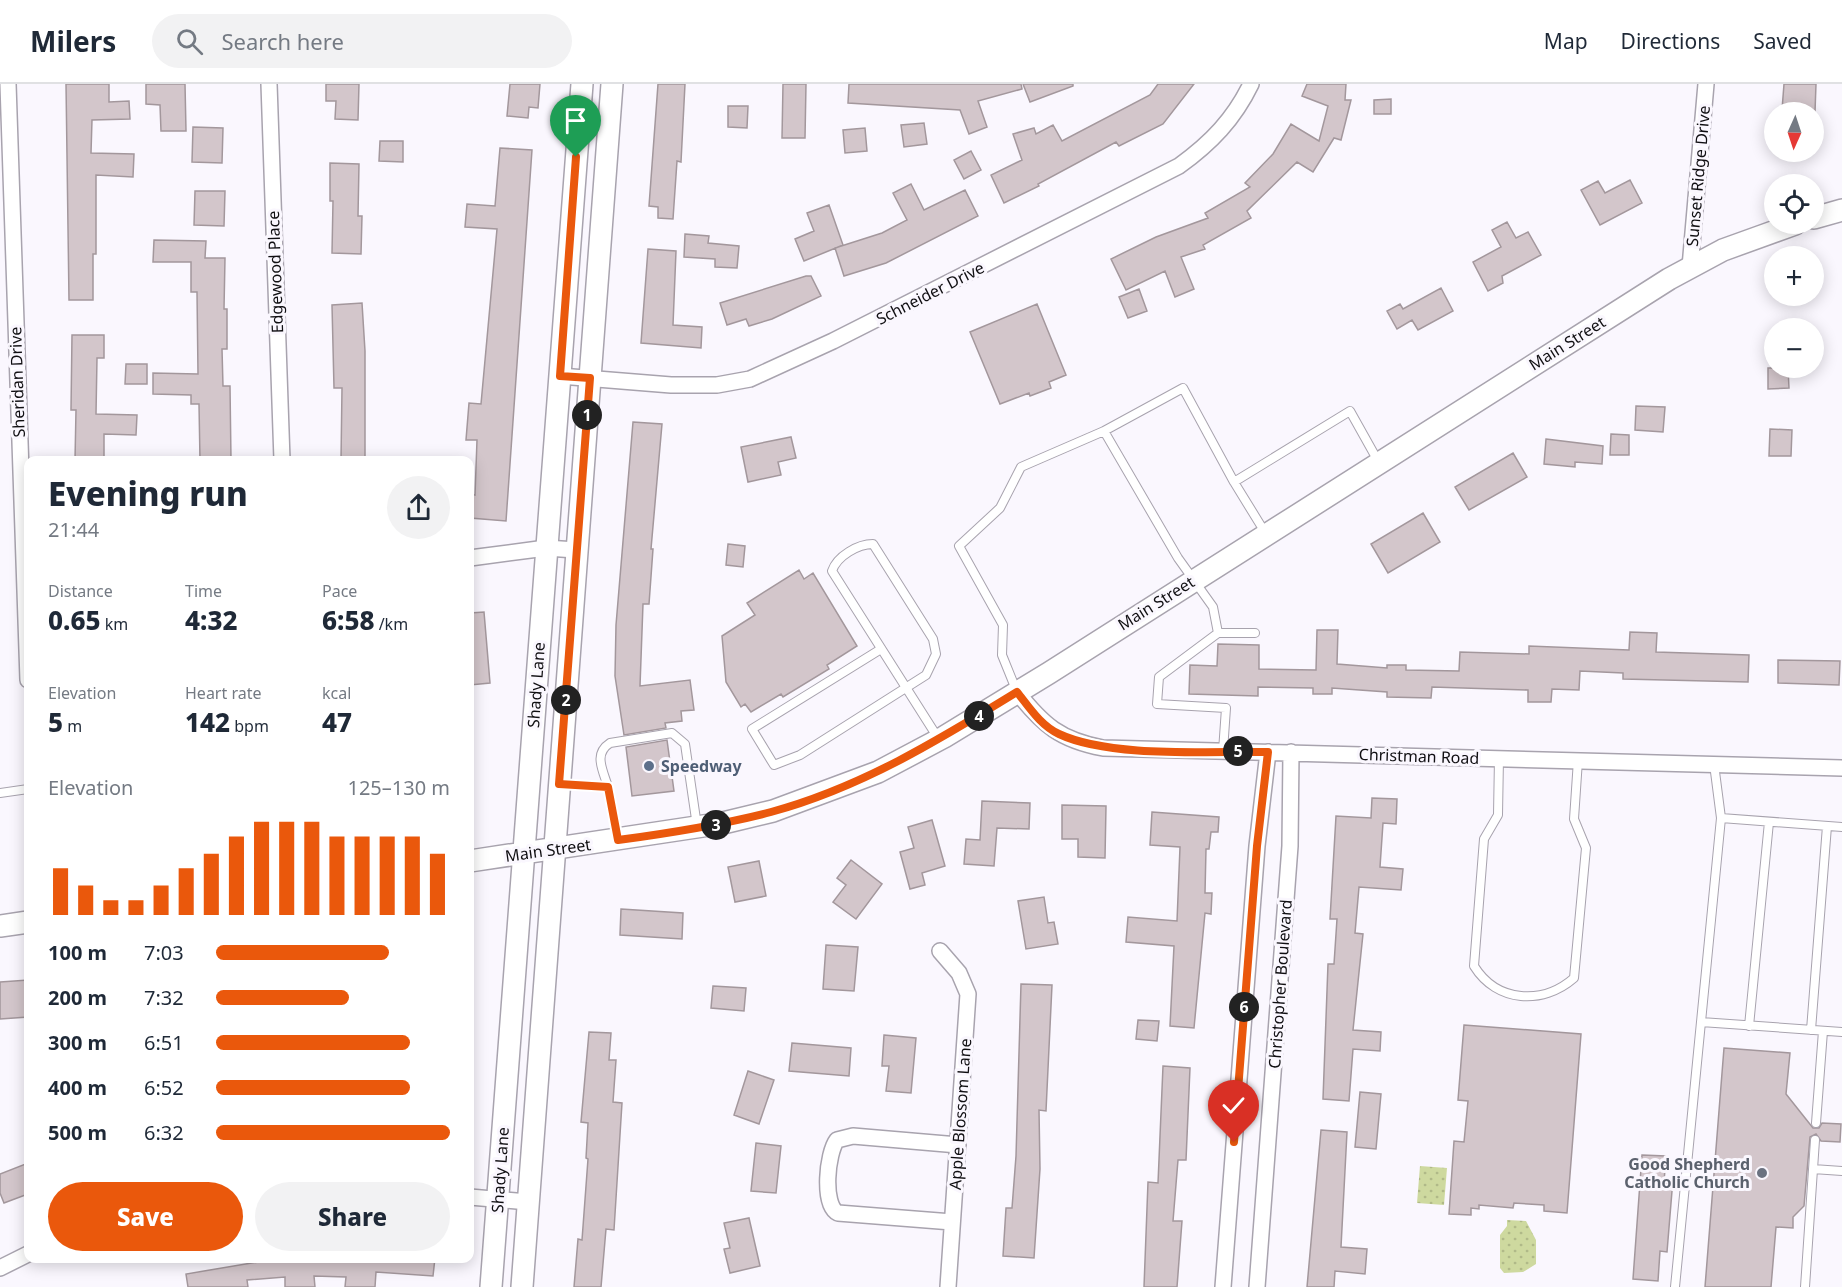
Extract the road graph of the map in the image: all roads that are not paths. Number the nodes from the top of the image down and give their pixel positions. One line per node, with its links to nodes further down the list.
1 (8, 84): 7 (street, Sheridan Drive)
2 (269, 84): 15 (street, Edgewood Place)
3 (582, 84): 12 (street, Shady Lane)
4 (612, 84): 13 (street, Shady Lane)
5 (1251, 84): 13 (street, Schneider Drive)
6 (1706, 84): 11 (street, Sunset Ridge Drive)
7 (5, 173): 22 (street, Sheridan Drive)
8 (1842, 210): 9 (street)
9 (1824, 215)
10 (1764, 234): 11 (street, Main Street)
11 (1689, 267): 16 (street, Main Street)
12 (560, 376): 13 (street, Schneider Drive); 19 (street, Shady Lane)
13 (590, 378): 20 (street, Shady Lane)
14 (1104, 431): 17 (lane); 23 (lane); 28 (lane)
15 (282, 456)
16 (1379, 462): 17 (lane); 18 (street, Main Street)
17 (1234, 482): 18 (lane)
18 (1266, 534): 23 (street, Main Street)
19 (546, 548): 20 (street); 21 (street); 30 (street, Shady Lane)
20 (576, 550): 33 (street, Shady Lane)
21 (474, 557)
22 (24, 561)
23 (1194, 580): 24 (lane); 28 (street, Main Street)
24 (1218, 633): 25 (lane); 31 (lane)
25 (1256, 633)
26 (881, 649): 27 (lane); 27 (lane); 27 (lane)
27 (908, 689): 29 (lane)
28 (1017, 692): 29 (street, Main Street); 31 (street, Christman Road)
29 (939, 739): 47 (street, Main Street)
30 (531, 751): 33 (street); 50 (street, Shady Lane)
31 (1223, 751): 32 (street, Christman Road)
32 (1268, 752): 34 (street, Christman Road); 74 (street, Christopher Boulevard)
33 (562, 753): 39 (street, Shady Lane)
34 (1292, 753): 35 (street, Christman Road); 75 (street, Christopher Boulevard)
35 (1499, 758): 36 (street, Christman Road); 36 (lane)
36 (1578, 760): 37 (street, Christman Road)
37 (1714, 764): 38 (street, Christman Road); 43 (lane)
38 (1842, 768)
39 (559, 784): 40 (lane); 49 (street, Shady Lane)
40 (608, 787): 47 (lane); 48 (lane)
41 (24, 790): 42 (lane)
42 (0, 793)
43 (1720, 818): 44 (lane); 55 (lane)
44 (1769, 822): 45 (lane); 56 (lane)
45 (1827, 826): 46 (lane); 57 (lane)
46 (1842, 827)
47 (697, 828): 48 (street, Main Street)
48 (618, 840): 49 (street, Main Street)
49 (554, 849): 50 (street, Main Street); 67 (street, Shady Lane)
50 (522, 854): 51 (street, Main Street); 66 (street, Shady Lane)
51 (474, 860)
52 (24, 923): 53 (street)
53 (0, 926)
54 (940, 951): 62 (street, Apple Blossom Lane)
55 (1701, 1022): 56 (lane); 76 (lane)
56 (1749, 1026): 57 (lane)
57 (1811, 1030): 58 (lane)
58 (1823, 1031): 59 (lane); 60 (lane)
59 (1842, 1032)
60 (1816, 1123)
61 (1815, 1140): 63 (lane)
62 (958, 1145): 68 (street, Apple Blossom Lane); 68 (street)
63 (1813, 1169): 64 (lane); 77 (lane)
64 (1842, 1171)
65 (474, 1197): 66 (street)
66 (498, 1199): 67 (street); 71 (street, Shady Lane)
67 (528, 1202): 72 (street, Shady Lane)
68 (952, 1222): 73 (street, Apple Blossom Lane)
69 (24, 1256): 70 (street)
70 (0, 1268)
71 (491, 1287)
72 (522, 1287)
73 (948, 1287)
74 (1224, 1287)
75 (1257, 1287)
76 (1675, 1287)
77 (1805, 1287)

